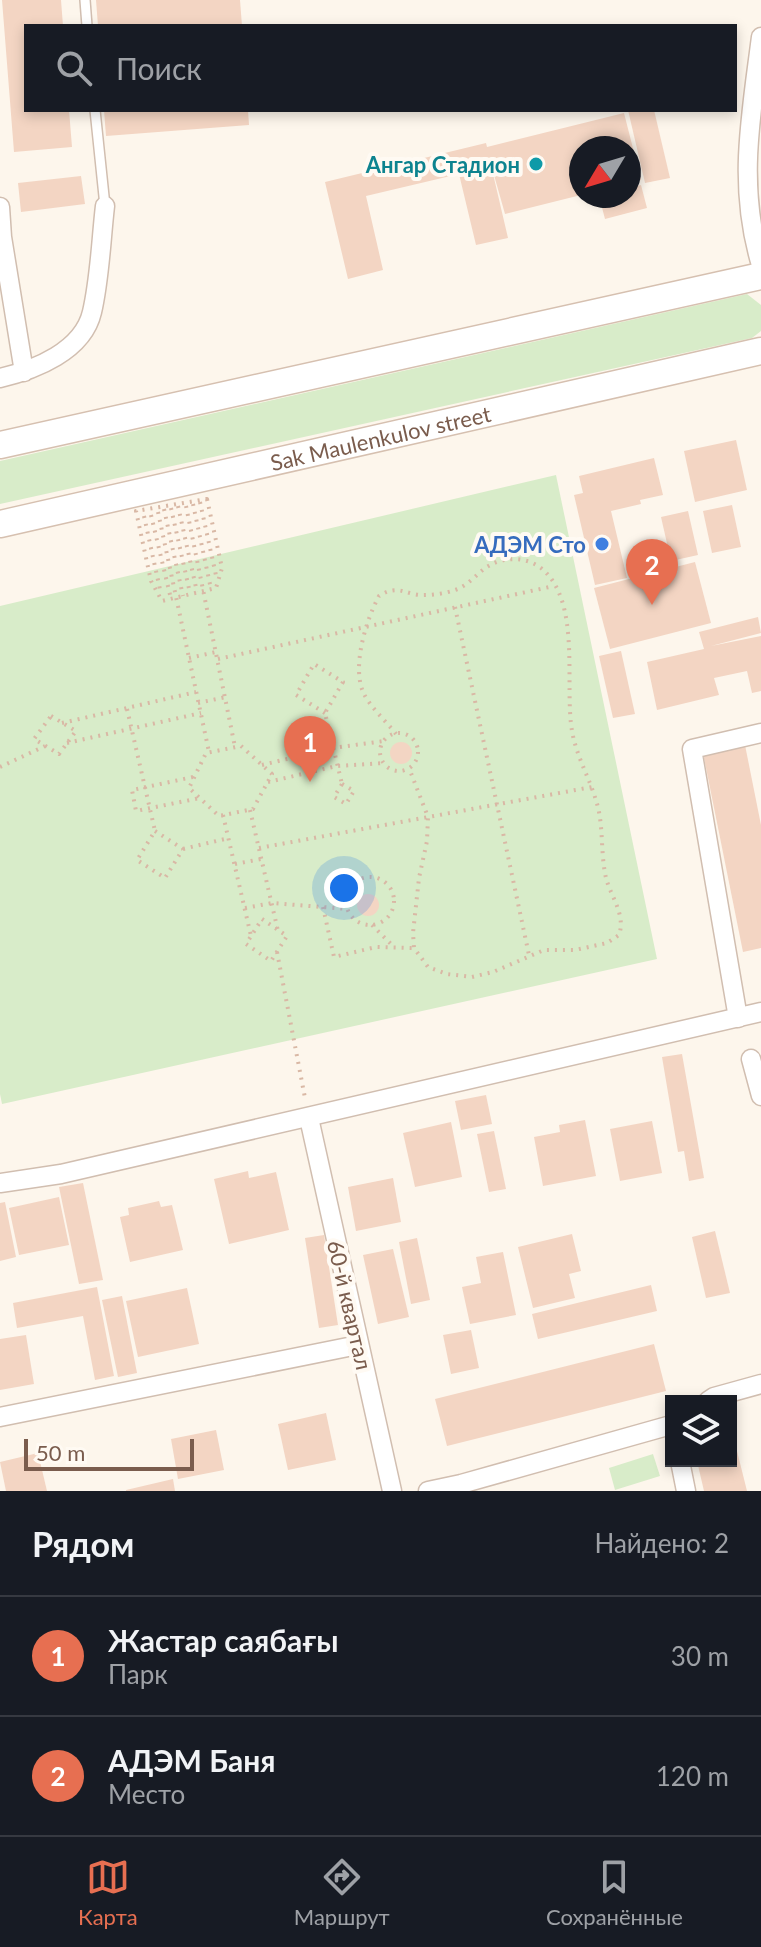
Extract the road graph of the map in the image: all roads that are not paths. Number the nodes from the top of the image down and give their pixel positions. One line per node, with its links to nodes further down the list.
1 (85, 0): 2 (lane)
2 (87, 24)
3 (761, 37): 7 (street)
4 (95, 112): 5 (lane)
5 (105, 206): 10 (street)
6 (0, 207): 10 (street)
7 (761, 265)
8 (761, 276): 12 (main road)
9 (761, 351): 13 (main road, Sak Maulenkulov street)
10 (24, 372): 11 (street)
11 (0, 378)
12 (0, 445)
13 (0, 524)
14 (761, 733): 16 (street)
15 (761, 1012): 16 (street)
16 (738, 1018): 19 (street)
17 (751, 1059): 18 (street)
18 (761, 1096)
19 (309, 1118): 20 (street); 21 (street, 60-й квартал)
20 (0, 1183)
21 (358, 1345): 24 (street); 28 (street, 60-й квартал)
22 (761, 1384): 23 (street)
23 (721, 1395)
24 (0, 1417)
25 (665, 1427): 27 (street)
26 (681, 1467): 30 (street)
27 (462, 1488): 29 (street)
28 (392, 1491)
29 (428, 1491)
30 (686, 1491)

